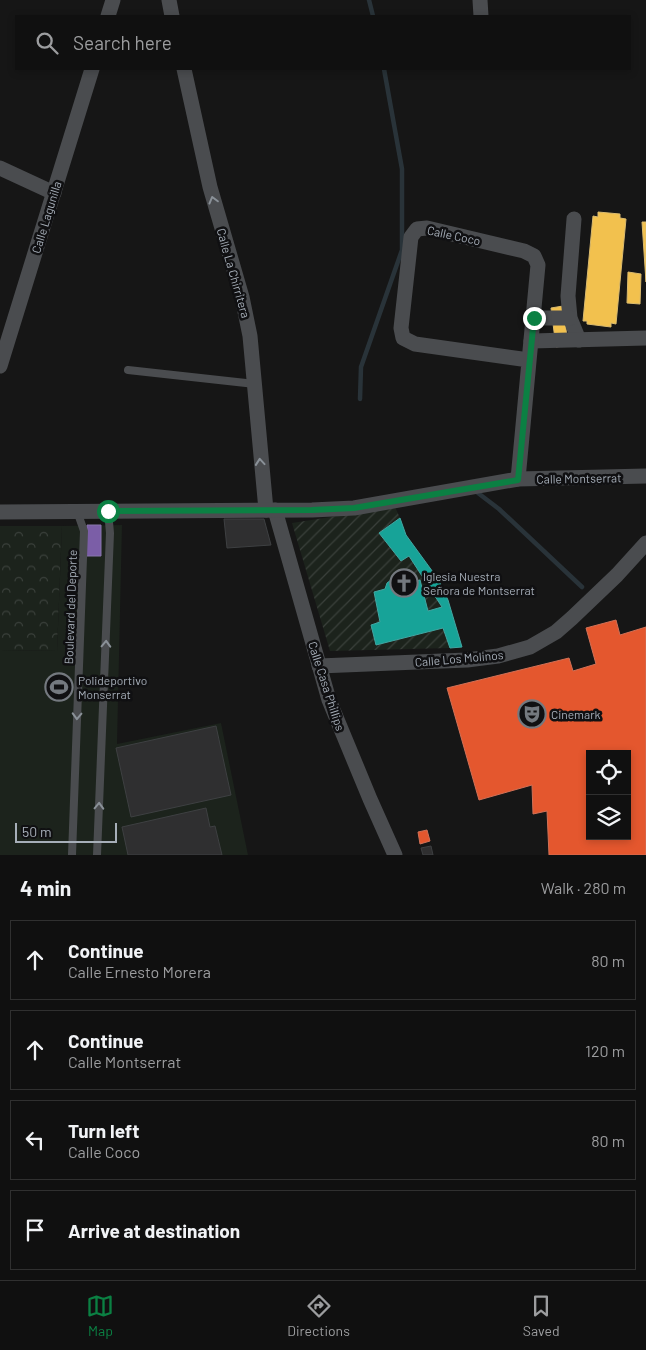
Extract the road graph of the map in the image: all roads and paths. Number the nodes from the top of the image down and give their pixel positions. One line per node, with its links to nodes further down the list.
1 (113, 0): 4 (street)
2 (169, 0): 5 (street)
3 (480, 0): 6 (street)
4 (108, 15)
5 (172, 15)
6 (481, 15)
7 (92, 70): 10 (street, Calle Lagunilla)
8 (184, 70): 20 (street, Calle La Chirritera, one-way to 8)
9 (0, 168): 10 (street)
10 (54, 193): 18 (street, Calle Lagunilla)
11 (574, 219): 13 (street)
12 (534, 318): 13 (street); 16 (street, Calle Coco); 17 (street, Calle Coco)
13 (570, 318): 15 (street)
14 (646, 338): 15 (street)
15 (580, 340): 16 (street)
16 (531, 341): 17 (street, Calle Coco)
17 (529, 360): 22 (street, Calle Coco)
18 (0, 366)
19 (128, 370): 20 (lane)
20 (255, 384): 23 (street, Calle La Chirritera, one-way to 20)
21 (646, 476): 22 (street, Calle Montserrat)
22 (518, 480): 23 (street, Calle Montserrat)
23 (270, 510): 25 (street, Calle Montserrat); 28 (street, Calle Casa Phillips)
24 (77, 511): 25 (street, Calle Montserrat); 26 (street, Calle Montserrat); 29 (lane, Boulevard del Deporte, one-way to 29)
25 (108, 511): 30 (lane, one-way to 25)
26 (0, 512)
27 (646, 543): 28 (street, Calle Los Molinos)
28 (319, 666): 31 (street, Calle Casa Phillips)
29 (72, 855)
30 (97, 855)
31 (395, 855)

